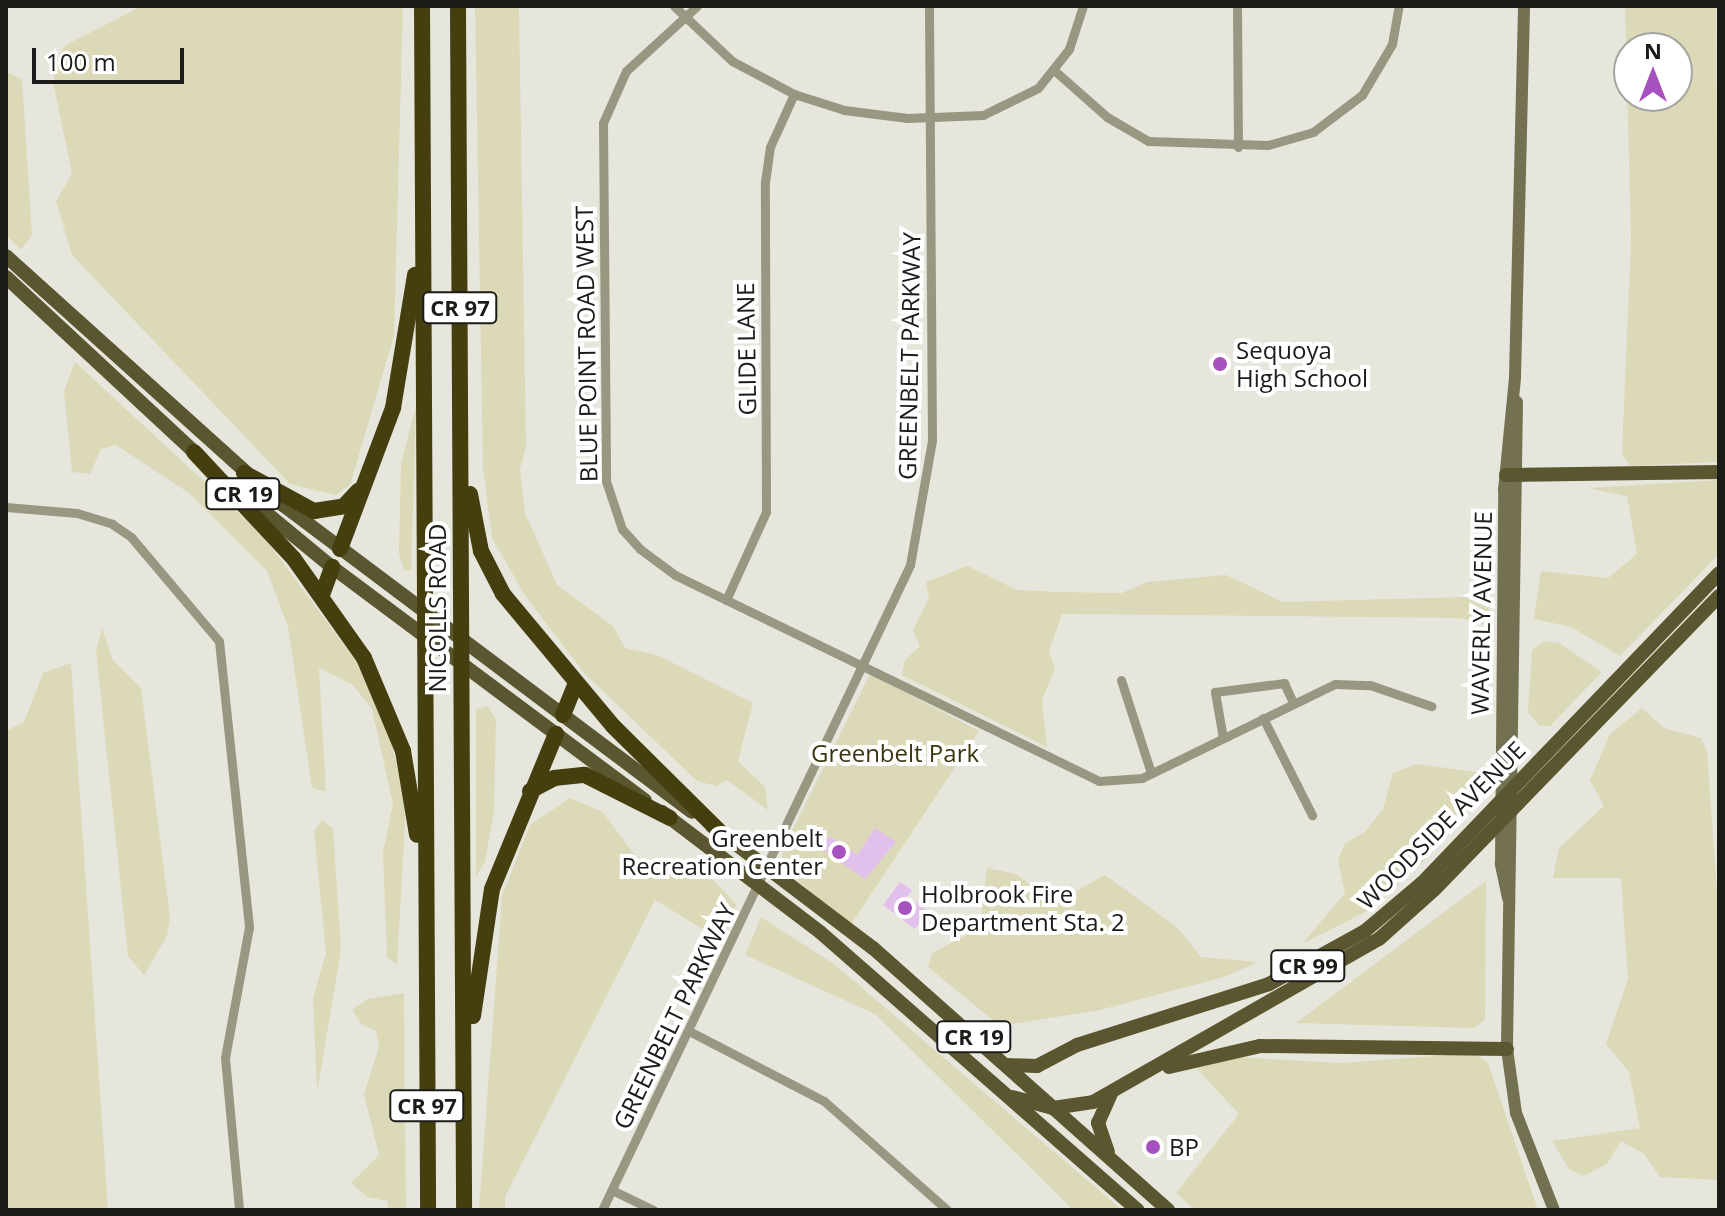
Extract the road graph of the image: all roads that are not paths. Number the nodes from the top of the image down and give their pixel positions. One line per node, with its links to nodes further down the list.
1 (422, 6): 15 (highway, NICOLLS ROAD / CR 97)
2 (458, 6): 18 (highway, NICOLLS ROAD / CR 97)
3 (674, 6): 10 (street)
4 (697, 6): 10 (street, BLUE POINT ROAD WEST)
5 (929, 6): 13 (street, GREENBELT PARKWAY)
6 (1083, 6): 11 (street)
7 (1237, 6): 14 (street)
8 (1399, 6): 14 (street)
9 (1524, 6): 22 (main road, WAVERLY AVENUE)
10 (684, 18): 12 (street); 30 (street, BLUE POINT ROAD WEST)
11 (1055, 71): 13 (street); 14 (street)
12 (794, 94): 13 (street); 30 (street, GLIDE LANE)
13 (929, 118): 31 (street, GREENBELT PARKWAY)
14 (1238, 147)
15 (423, 174): 23 (highway); 49 (highway, NICOLLS ROAD / CR 97)
16 (6, 256): 21 (main road, CR 19)
17 (6, 277): 19 (main road, CR 19)
18 (460, 381): 34 (highway); 58 (highway, NICOLLS ROAD / CR 97)
19 (194, 452): 26 (main road, CR 19); 28 (highway)
20 (1719, 472): 22 (main road)
21 (244, 473): 23 (highway); 25 (main road, CR 19)
22 (1512, 475): 51 (main road, WAVERLY AVENUE)
23 (367, 481): 25 (highway)
24 (7, 510): 60 (street)
25 (340, 549): 26 (main road); 38 (main road, CR 19)
26 (332, 567): 28 (highway); 40 (main road, CR 19)
27 (1719, 573): 32 (main road, WOODSIDE AVENUE / CR 99)
28 (322, 595): 49 (highway)
29 (1719, 596): 32 (main road, WOODSIDE AVENUE / CR 99)
30 (726, 600): 31 (street, BLUE POINT ROAD WEST)
31 (866, 666): 42 (street, BLUE POINT ROAD WEST); 47 (street, GREENBELT PARKWAY)
32 (1636, 670): 35 (main road, WOODSIDE AVENUE / CR 99)
33 (1121, 680): 42 (street)
34 (576, 683): 38 (highway); 46 (highway)
35 (1620, 688): 52 (main road, WOODSIDE AVENUE / CR 99); 53 (main road, WOODSIDE AVENUE / CR 99)
36 (1293, 702): 37 (street, BLUE POINT ROAD WEST); 39 (street, BLUE POINT ROAD WEST); 41 (street)
37 (1431, 706)
38 (563, 715): 40 (main road); 46 (main road, CR 19)
39 (1263, 718): 41 (street, BLUE POINT ROAD WEST); 44 (street)
40 (556, 734): 43 (highway); 45 (main road, CR 19)
41 (1223, 738): 42 (street, BLUE POINT ROAD WEST)
42 (1151, 773)
43 (529, 792): 45 (highway); 58 (highway)
44 (1312, 815)
45 (670, 818): 48 (main road, CR 19)
46 (721, 833): 47 (main road, CR 19)
47 (768, 868): 48 (street, GREENBELT PARKWAY); 52 (main road, CR 19)
48 (759, 885): 50 (street, GREENBELT PARKWAY); 55 (main road, CR 19)
49 (427, 924): 61 (highway, NICOLLS ROAD / CR 97)
50 (689, 1031): 59 (street, GREENBELT PARKWAY); 65 (street)
51 (1507, 1049): 53 (main road); 68 (main road, WAVERLY AVENUE)
52 (1003, 1063): 56 (main road, CR 19)
53 (1135, 1079): 54 (main road, WOODSIDE AVENUE / CR 99)
54 (1112, 1093): 56 (main road, WOODSIDE AVENUE / CR 99); 57 (main road)
55 (1004, 1094): 56 (main road, CR 99); 66 (main road, CR 19)
56 (1053, 1108): 57 (main road, CR 19)
57 (1112, 1159): 67 (main road, CR 19)
58 (464, 1161): 62 (highway, NICOLLS ROAD / CR 97)
59 (612, 1190): 63 (street, GREENBELT PARKWAY); 64 (street)
60 (239, 1210)
61 (428, 1210)
62 (464, 1210)
63 (602, 1210)
64 (653, 1210)
65 (947, 1210)
66 (1137, 1210)
67 (1168, 1210)
68 (1554, 1210)

